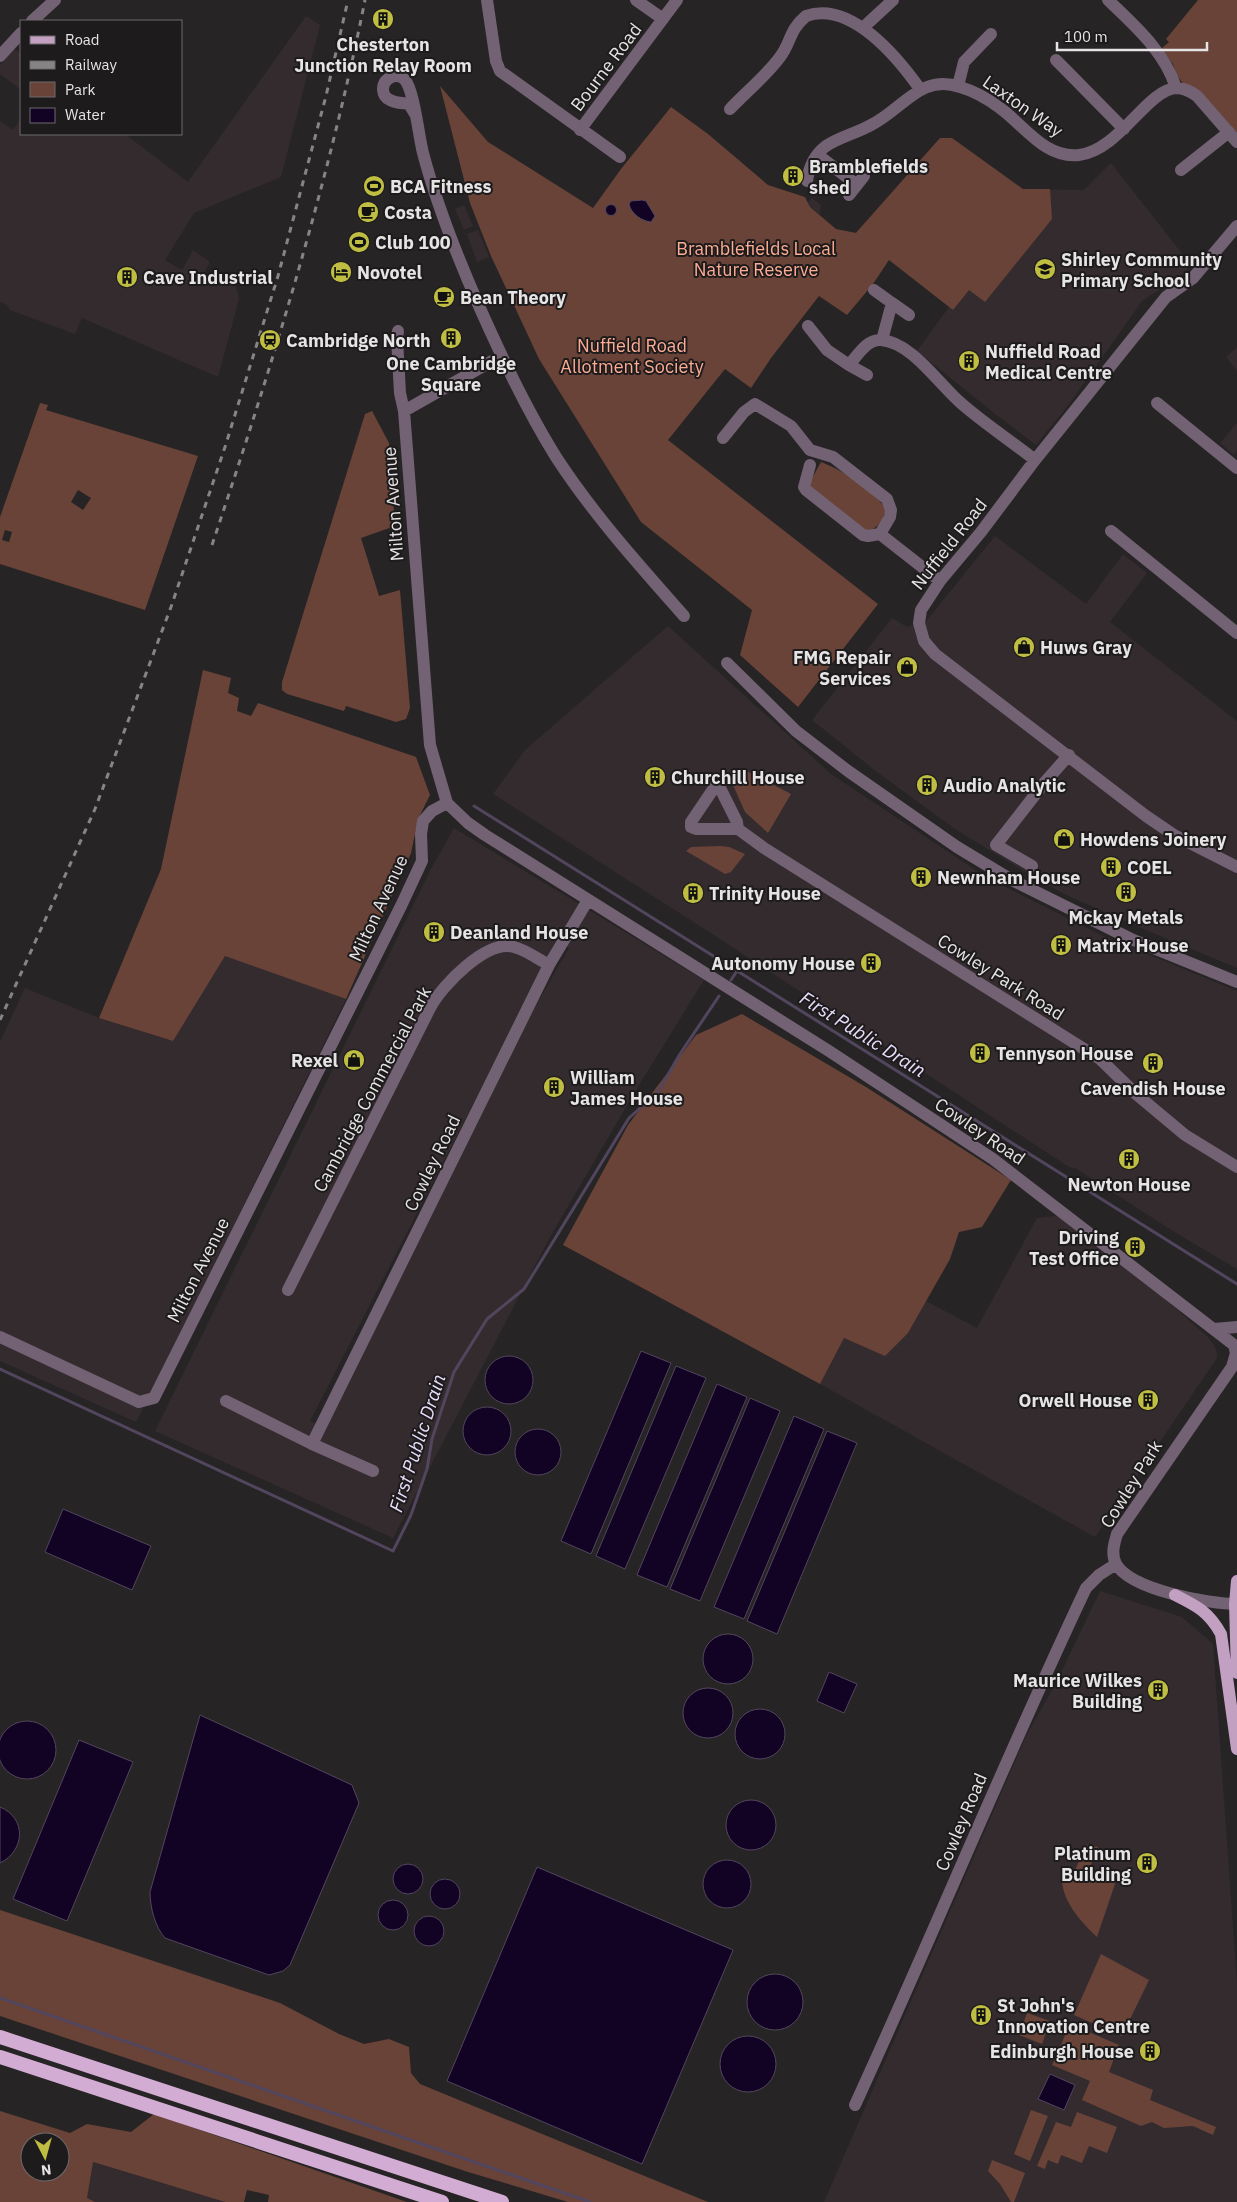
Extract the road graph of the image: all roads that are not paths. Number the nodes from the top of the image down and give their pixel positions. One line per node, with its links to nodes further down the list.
1 (55, 0): 8 (street)
2 (488, 0): 23 (street)
3 (636, 0): 9 (street)
4 (678, 0): 9 (street, Bourne Road)
5 (893, 0): 10 (street)
6 (1108, 0): 17 (street)
7 (827, 4): 10 (street); 20 (street)
8 (33, 20)
9 (663, 20): 23 (street, Bourne Road)
10 (867, 24): 18 (street)
11 (20, 34): 13 (street)
12 (990, 34): 16 (street)
13 (0, 56)
14 (1056, 60): 22 (street)
15 (408, 86): 19 (street); 19 (street); 21 (street)
16 (958, 86): 18 (street, Laxton Way); 22 (street, Laxton Way)
17 (1176, 88): 22 (street, Laxton Way); 24 (street)
18 (920, 89): 26 (street, Laxton Way)
19 (397, 102): 21 (street)
20 (730, 109)
21 (415, 114): 38 (street)
22 (1124, 129)
23 (580, 130): 27 (street)
24 (1229, 132): 25 (street); 28 (street)
25 (1237, 142)
26 (818, 155): 29 (street); 30 (street)
27 (620, 157)
28 (1182, 170)
29 (807, 181)
30 (849, 195)
31 (1237, 226): 44 (street, Nuffield Road)
32 (874, 290): 33 (street)
33 (892, 303): 34 (street); 37 (street)
34 (909, 315)
35 (808, 326): 39 (street)
36 (398, 331): 42 (street, Milton Avenue)
37 (882, 340): 39 (street); 44 (street)
38 (501, 356): 42 (street); 50 (street)
39 (849, 365): 40 (street)
40 (867, 375)
41 (1158, 403): 46 (street)
42 (404, 411): 54 (street, Milton Avenue)
43 (723, 438): 48 (street)
44 (1035, 460): 49 (street, Nuffield Road)
45 (810, 465): 48 (street)
46 (1237, 468)
47 (1111, 531): 51 (street)
48 (880, 534): 49 (street)
49 (940, 581): 53 (street, Nuffield Road)
50 (684, 616)
51 (1237, 633)
52 (727, 663): 60 (street)
53 (1069, 755): 56 (street); 57 (street, Nuffield Road)
54 (447, 802): 58 (street, Cowley Road); 65 (street, Milton Avenue)
55 (738, 829): 61 (street, Cowley Park Road)
56 (1032, 866)
57 (1237, 867)
58 (588, 900): 59 (street, Cowley Road); 64 (street, Cowley Road)
59 (549, 965): 62 (street, Cambridge Commercial Park); 68 (street, Cowley Road)
60 (1237, 982)
61 (1237, 1167)
62 (288, 1290)
63 (1237, 1327): 64 (street)
64 (1214, 1329): 66 (street, Cowley Road)
65 (0, 1337)
66 (1230, 1341): 70 (street, Cowley Park)
67 (226, 1401): 68 (street)
68 (312, 1444): 69 (street)
69 (373, 1470)
70 (1116, 1564): 72 (street); 78 (street, Cowley Road)
71 (1237, 1581): 73 (main road)
72 (1175, 1595): 73 (street); 75 (main road)
73 (1236, 1604): 74 (main road)
74 (1237, 1673)
75 (1237, 1749)
76 (0, 2036): 80 (highway)
77 (0, 2057): 79 (highway)
78 (855, 2105)
79 (442, 2202)
80 (502, 2202)

